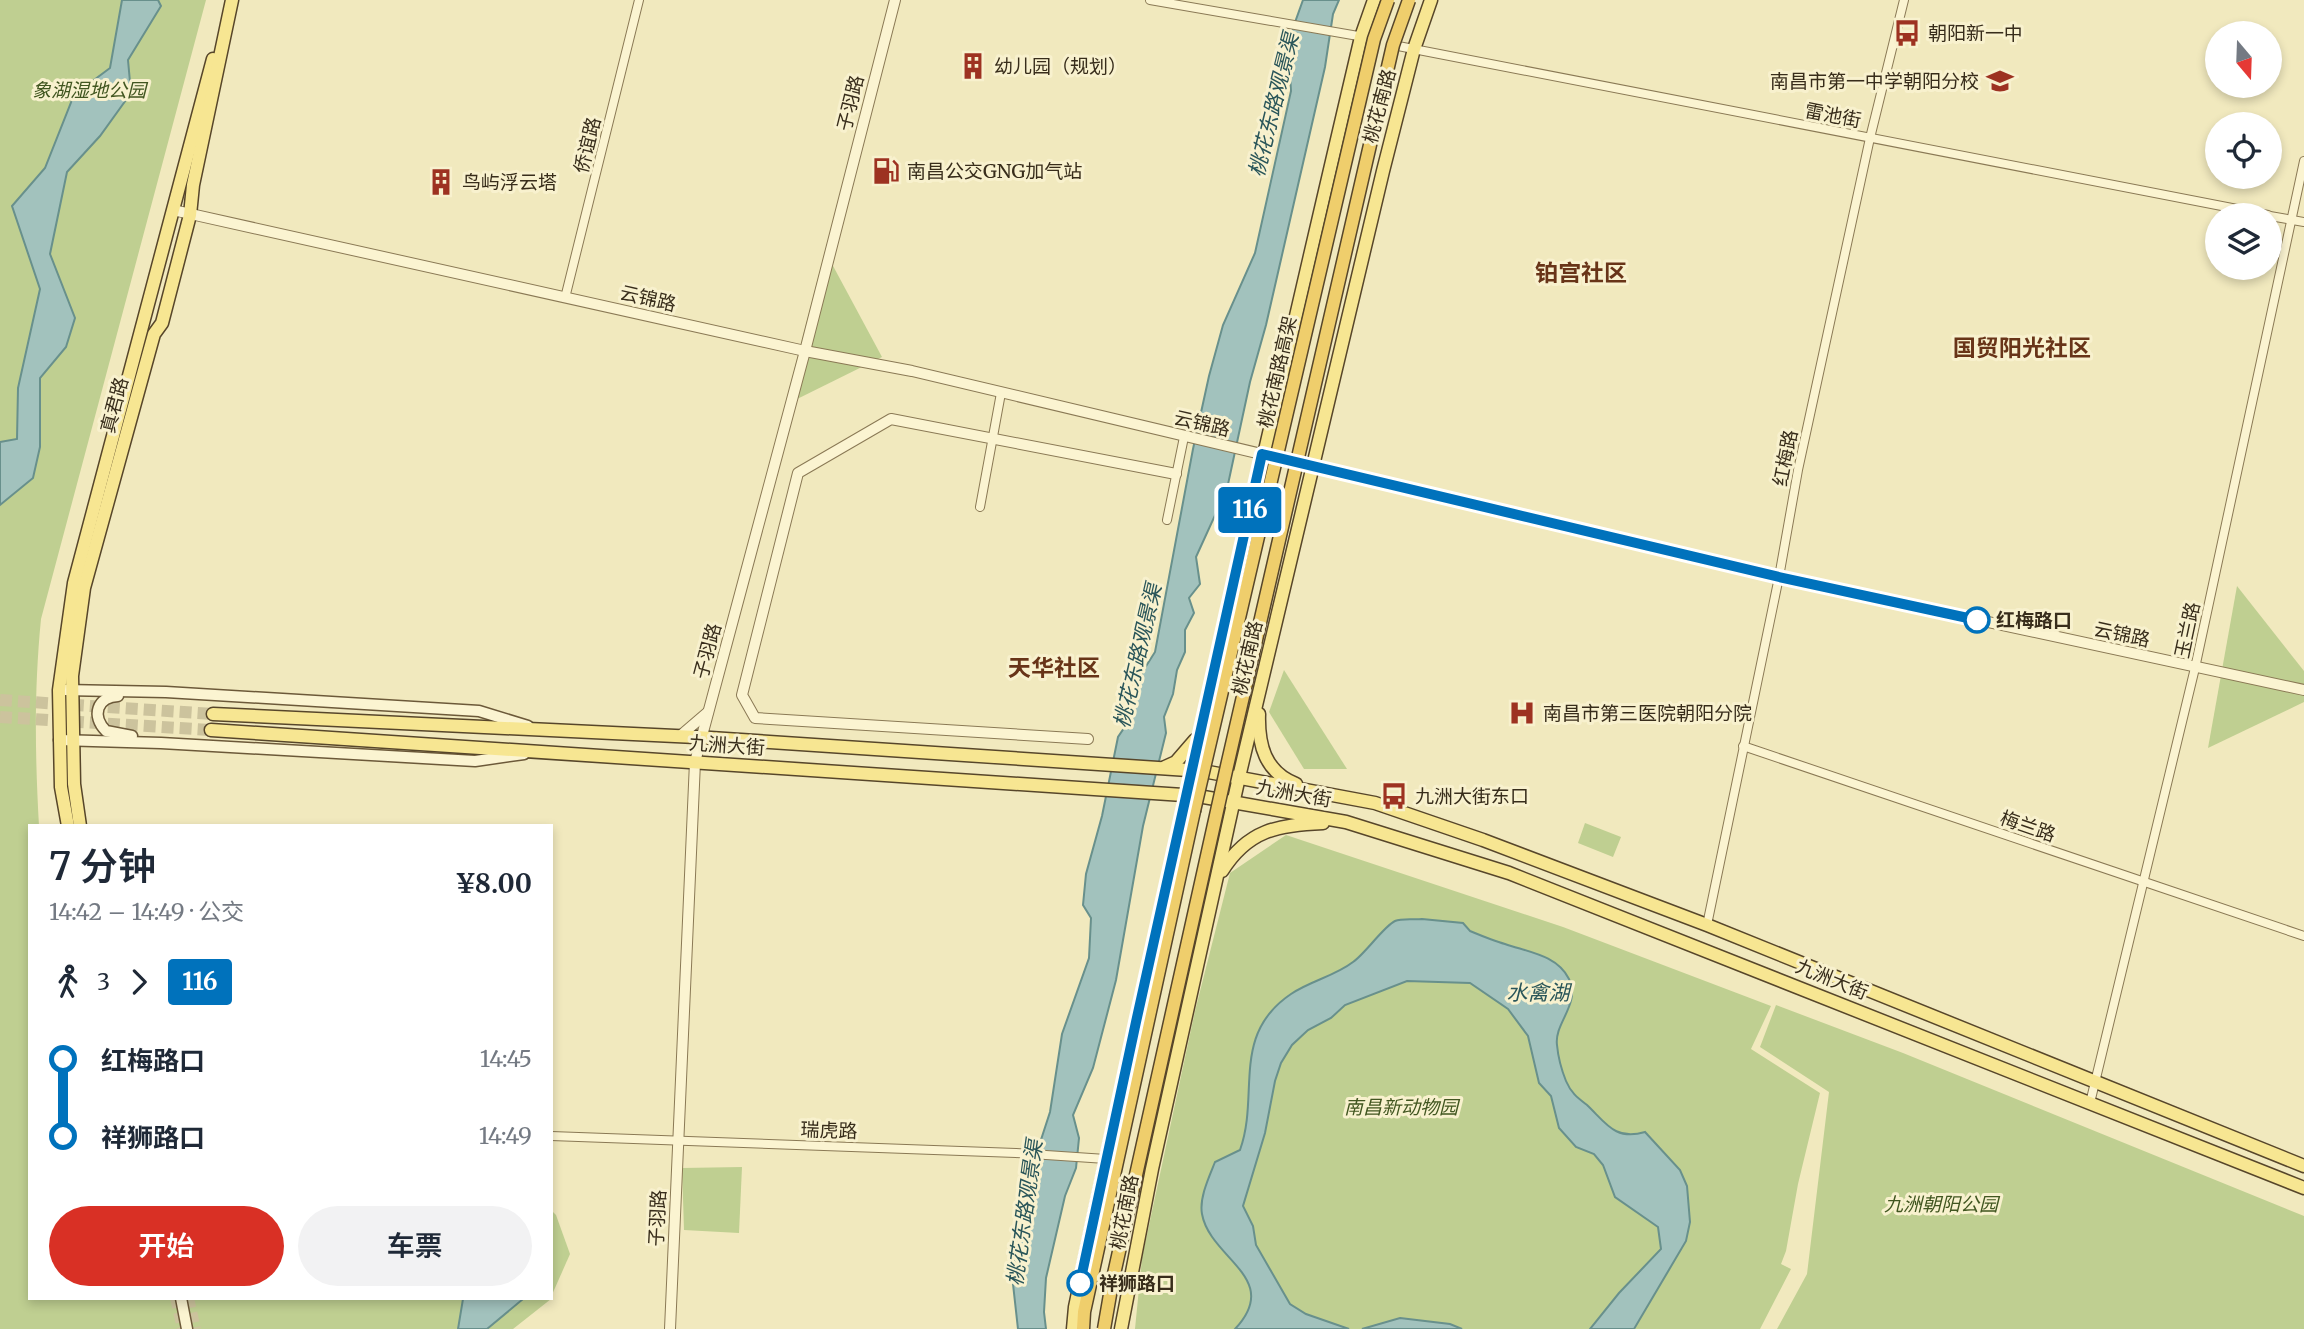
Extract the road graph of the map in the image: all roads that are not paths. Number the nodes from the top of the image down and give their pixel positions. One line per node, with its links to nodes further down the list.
1 (224, 0): 17 (main road, 真君路)
2 (232, 0): 18 (main road, 真君路)
3 (639, 0): 22 (street, 侨谊路)
4 (895, 0): 23 (street, 子羽路)
5 (1150, 0): 11 (street)
6 (1374, 0): 11 (main road, 桃花南路)
7 (1388, 0): 11 (highway, 桃花南路高架, bridge)
8 (1409, 0): 12 (highway, bridge)
9 (1431, 0): 13 (main road, 桃花南路)
10 (1904, 0): 14 (street, 红梅路)
11 (1367, 38): 27 (main road, 桃花南路); 76 (highway, 桃花南路高架, bridge)
12 (1393, 45): 13 (street, 雷池街); 77 (highway, bridge)
13 (1414, 49): 14 (street, 雷池街); 28 (main road, 桃花南路)
14 (1870, 138): 16 (street, 雷池街); 32 (street, 红梅路)
15 (2304, 161): 20 (street, 玉兰路)
16 (2207, 203)
17 (173, 210): 18 (street, 云锦路); 34 (main road, 真君路)
18 (190, 215): 22 (street, 云锦路); 34 (main road, 真君路)
19 (2282, 218): 20 (street, 雷池街)
20 (2291, 220): 21 (street, 雷池街); 33 (street, 玉兰路)
21 (2304, 222)
22 (565, 298): 23 (street, 云锦路)
23 (805, 351): 24 (street, 云锦路); 38 (street, 子羽路)
24 (1001, 393): 25 (street, 云锦路); 26 (street)
25 (1187, 437): 27 (street, 云锦路); 29 (street)
26 (992, 439): 29 (street); 30 (street); 45 (street)
27 (1256, 453): 28 (street, 云锦路); 42 (main road, 桃花南路)
28 (1312, 465): 32 (street, 云锦路); 37 (main road, 桃花南路)
29 (1176, 474): 31 (street)
30 (980, 507)
31 (1167, 520)
32 (1779, 577): 33 (street, 云锦路); 49 (street, 红梅路)
33 (2195, 668): 35 (street, 云锦路); 62 (street, 玉兰路)
34 (65, 690): 36 (main road); 46 (main road, 真君路); 47 (main road, 真君路)
35 (2304, 690)
36 (166, 692): 41 (main road); 48 (main road)
37 (1259, 692): 54 (main road, 桃花南路); 57 (main road)
38 (709, 712): 43 (street); 44 (street, 子羽路)
39 (212, 715): 41 (main road, 九洲大街)
40 (211, 730): 50 (main road, 九洲大街)
41 (544, 731): 43 (main road, 九洲大街)
42 (1200, 732): 52 (main road); 53 (main road, 桃花南路)
43 (680, 736): 44 (main road, 九洲大街)
44 (702, 737): 51 (street, 子羽路); 52 (main road, 九洲大街)
45 (1088, 739)
46 (59, 740): 47 (main road); 59 (main road, 真君路)
47 (73, 740): 48 (main road); 60 (main road, 真君路)
48 (161, 743): 50 (main road)
49 (1743, 746): 62 (street, 梅兰路); 63 (street, 红梅路)
50 (543, 751): 51 (main road, 九洲大街)
51 (695, 762): 55 (main road, 九洲大街); 68 (street, 子羽路)
52 (1161, 768): 53 (main road, 九洲大街)
53 (1192, 770): 54 (main road, 九洲大街); 55 (main road, 桃花南路)
54 (1239, 777): 56 (main road, 桃花南路); 57 (main road, 九洲大街)
55 (1186, 795): 56 (main road, 九洲大街); 69 (main road, 桃花南路)
56 (1234, 801): 58 (main road, 九洲大街); 61 (main road, 桃花南路)
57 (1375, 803): 63 (main road, 九洲大街)
58 (1346, 822): 61 (main road); 66 (main road, 九洲大街)
59 (68, 824)
60 (80, 824)
61 (1216, 880): 78 (main road, 桃花南路)
62 (2144, 881): 64 (street, 梅兰路); 65 (street, 玉兰路)
63 (1707, 925): 65 (main road, 九洲大街)
64 (2304, 936)
65 (2095, 1082): 66 (street, 玉兰路); 70 (main road, 九洲大街)
66 (2090, 1103): 71 (main road, 九洲大街)
67 (553, 1136): 68 (street, 瑞虎路)
68 (678, 1140): 69 (street, 瑞虎路); 74 (street, 子羽路)
69 (1106, 1159): 75 (main road, 桃花南路)
70 (2304, 1166)
71 (2304, 1188)
72 (181, 1300): 73 (main road)
73 (187, 1329)
74 (670, 1329)
75 (1073, 1329)
76 (1083, 1329)
77 (1104, 1329)
78 (1121, 1329)

